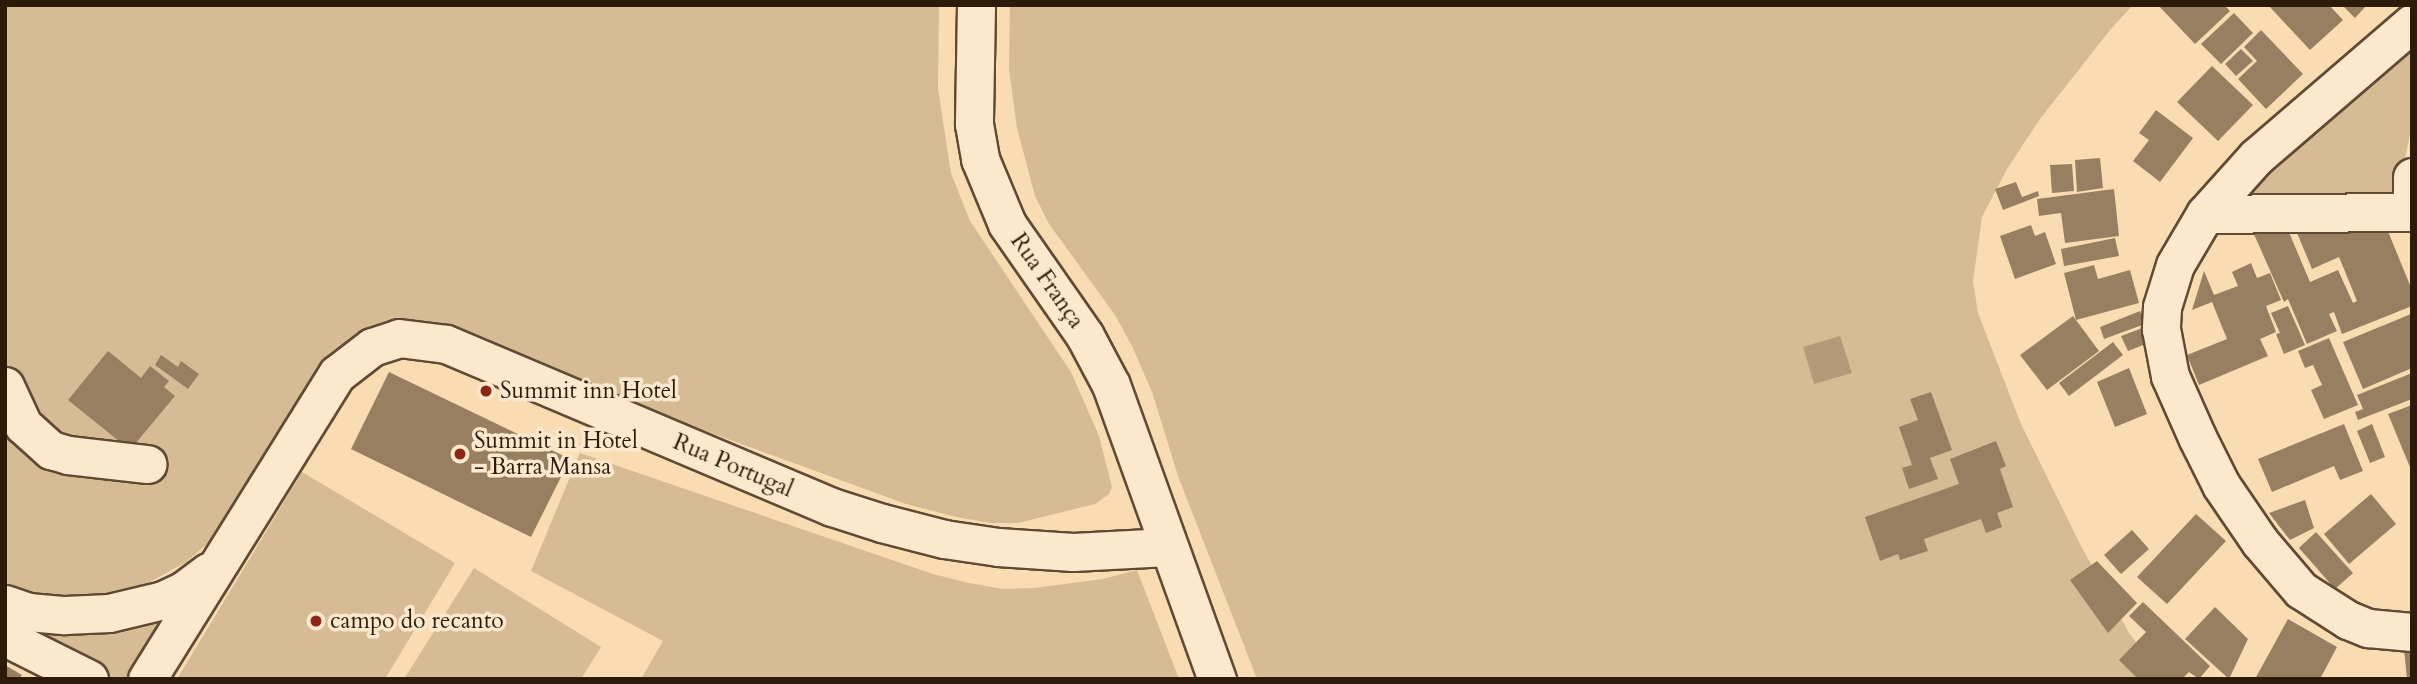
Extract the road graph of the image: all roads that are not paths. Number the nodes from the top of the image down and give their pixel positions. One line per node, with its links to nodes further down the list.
1 (976, 5): 8 (street, Rua França)
2 (2412, 23): 5 (street)
3 (2412, 177): 4 (street)
4 (2412, 211): 5 (street)
5 (2204, 214): 11 (street)
6 (5, 386): 7 (street)
7 (147, 464)
8 (1168, 547): 9 (street, Rua Portugal); 15 (street, Rua França)
9 (217, 565): 10 (street, Rua Portugal); 14 (street, Rua Portugal)
10 (5, 604)
11 (2412, 632)
12 (5, 637): 13 (street)
13 (89, 679)
14 (148, 679)
15 (1217, 679)

